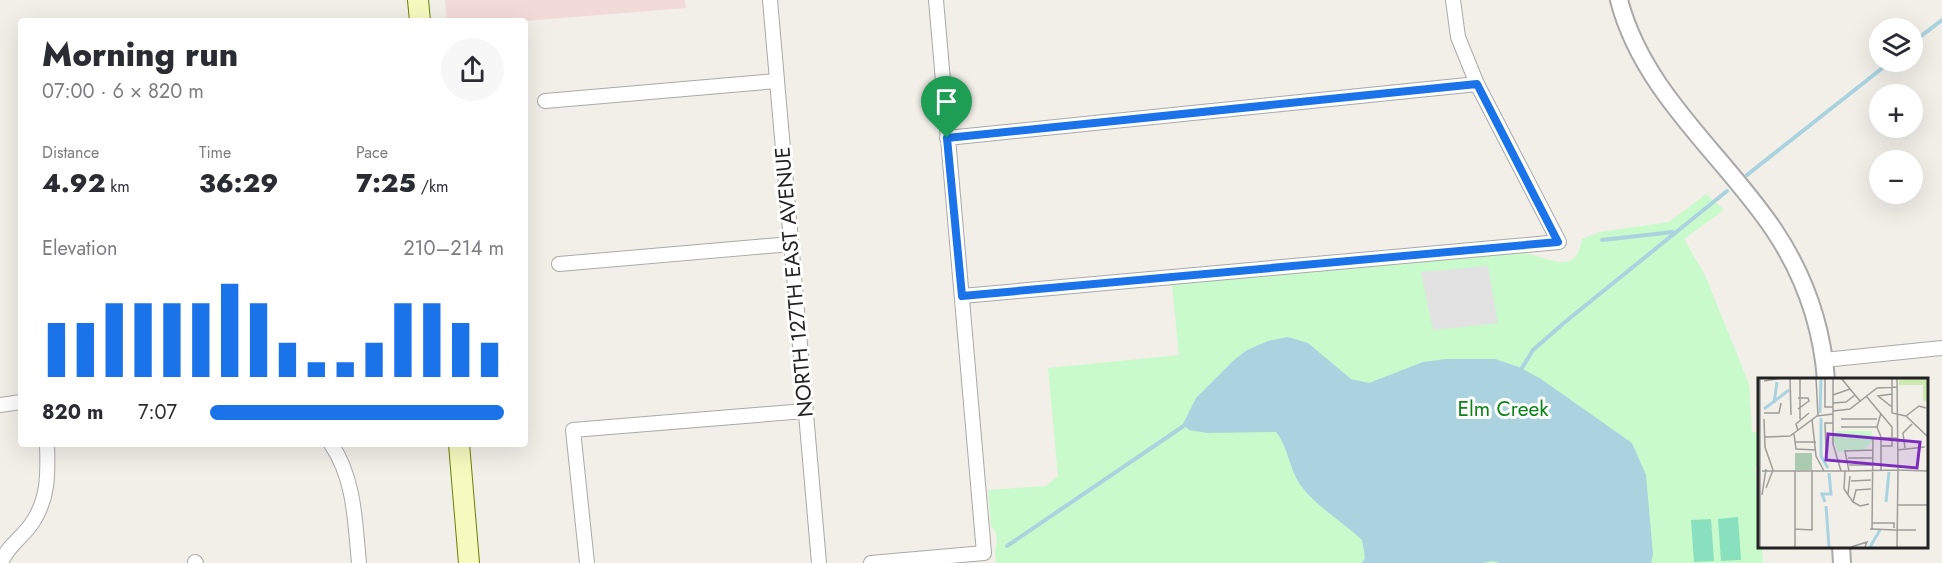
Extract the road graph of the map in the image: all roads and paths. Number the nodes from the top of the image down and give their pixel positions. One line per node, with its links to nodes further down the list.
1 (418, 0): 6 (main road)
2 (770, 0): 7 (street, NORTH 127TH EAST AVENUE)
3 (936, 0): 10 (street)
4 (1453, 0): 8 (street)
5 (1619, 0): 15 (street)
6 (420, 18)
7 (777, 81): 9 (street); 11 (street, NORTH 127TH EAST AVENUE)
8 (1477, 84): 10 (street); 13 (street)
9 (545, 101)
10 (947, 138): 13 (street)
11 (791, 244): 12 (street); 19 (street, NORTH 127TH EAST AVENUE)
12 (559, 264)
13 (962, 296): 29 (street)
14 (1942, 348): 15 (street)
15 (1824, 360): 16 (street)
16 (1826, 378)
17 (18, 402): 18 (street)
18 (0, 405)
19 (805, 411): 27 (street); 28 (street, NORTH 127TH EAST AVENUE)
20 (47, 447): 24 (street)
21 (333, 447): 25 (street)
22 (459, 447): 26 (main road)
23 (1841, 548): 30 (street)
24 (1, 563)
25 (359, 563)
26 (469, 563)
27 (586, 563)
28 (819, 563)
29 (871, 563)
30 (1842, 563)

